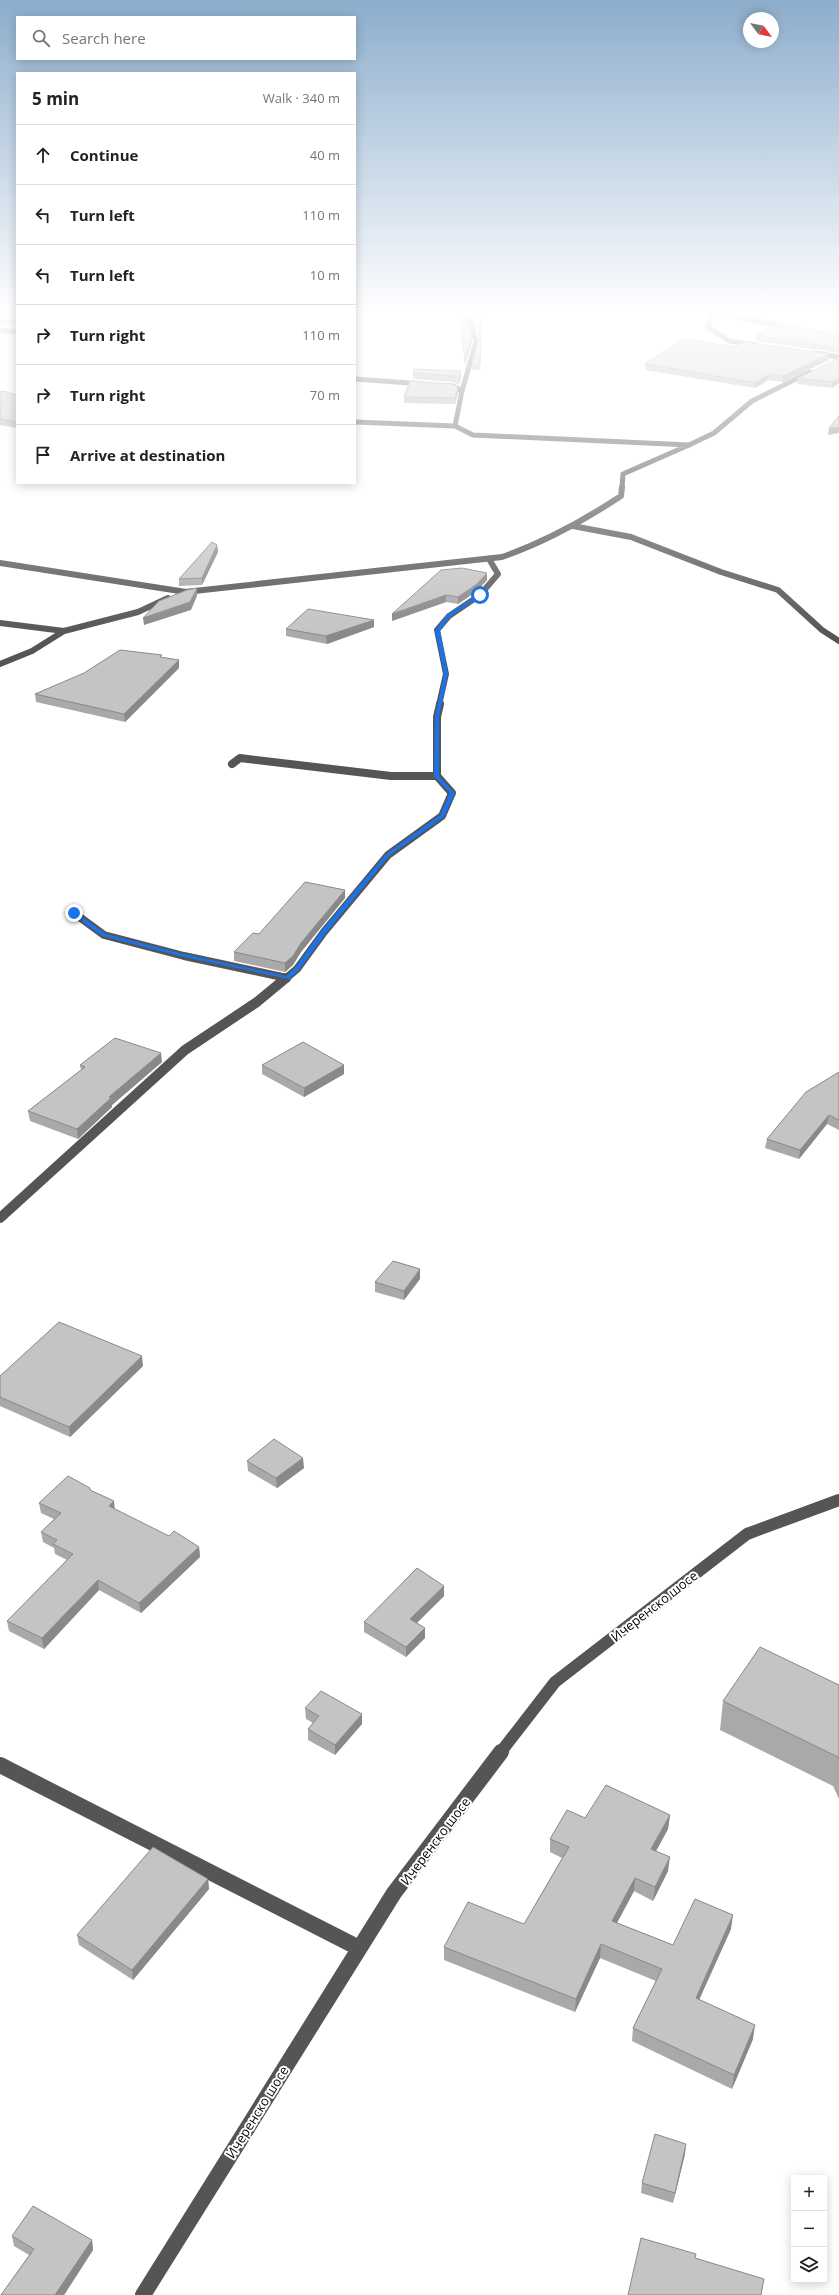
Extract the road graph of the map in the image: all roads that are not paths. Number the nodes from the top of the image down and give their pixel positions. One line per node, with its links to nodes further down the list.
1 (456, 421): 4 (street)
2 (729, 421): 5 (street)
3 (356, 422): 4 (street)
4 (455, 426): 5 (street)
5 (689, 445): 6 (street)
6 (573, 526): 7 (street); 12 (street)
7 (489, 558): 9 (street); 15 (street)
8 (0, 563): 9 (street)
9 (186, 592): 11 (street)
10 (0, 624): 11 (street)
11 (64, 632): 13 (street)
12 (839, 641)
13 (0, 664)
14 (232, 764): 15 (street)
15 (437, 776): 17 (street)
16 (74, 913): 17 (street)
17 (287, 978): 18 (street)
18 (0, 1218)
19 (839, 1500): 21 (street, Ичеренско шосе)
20 (0, 1765): 21 (street)
21 (359, 1948): 22 (street, Ичеренско шосе)
22 (144, 2295)

